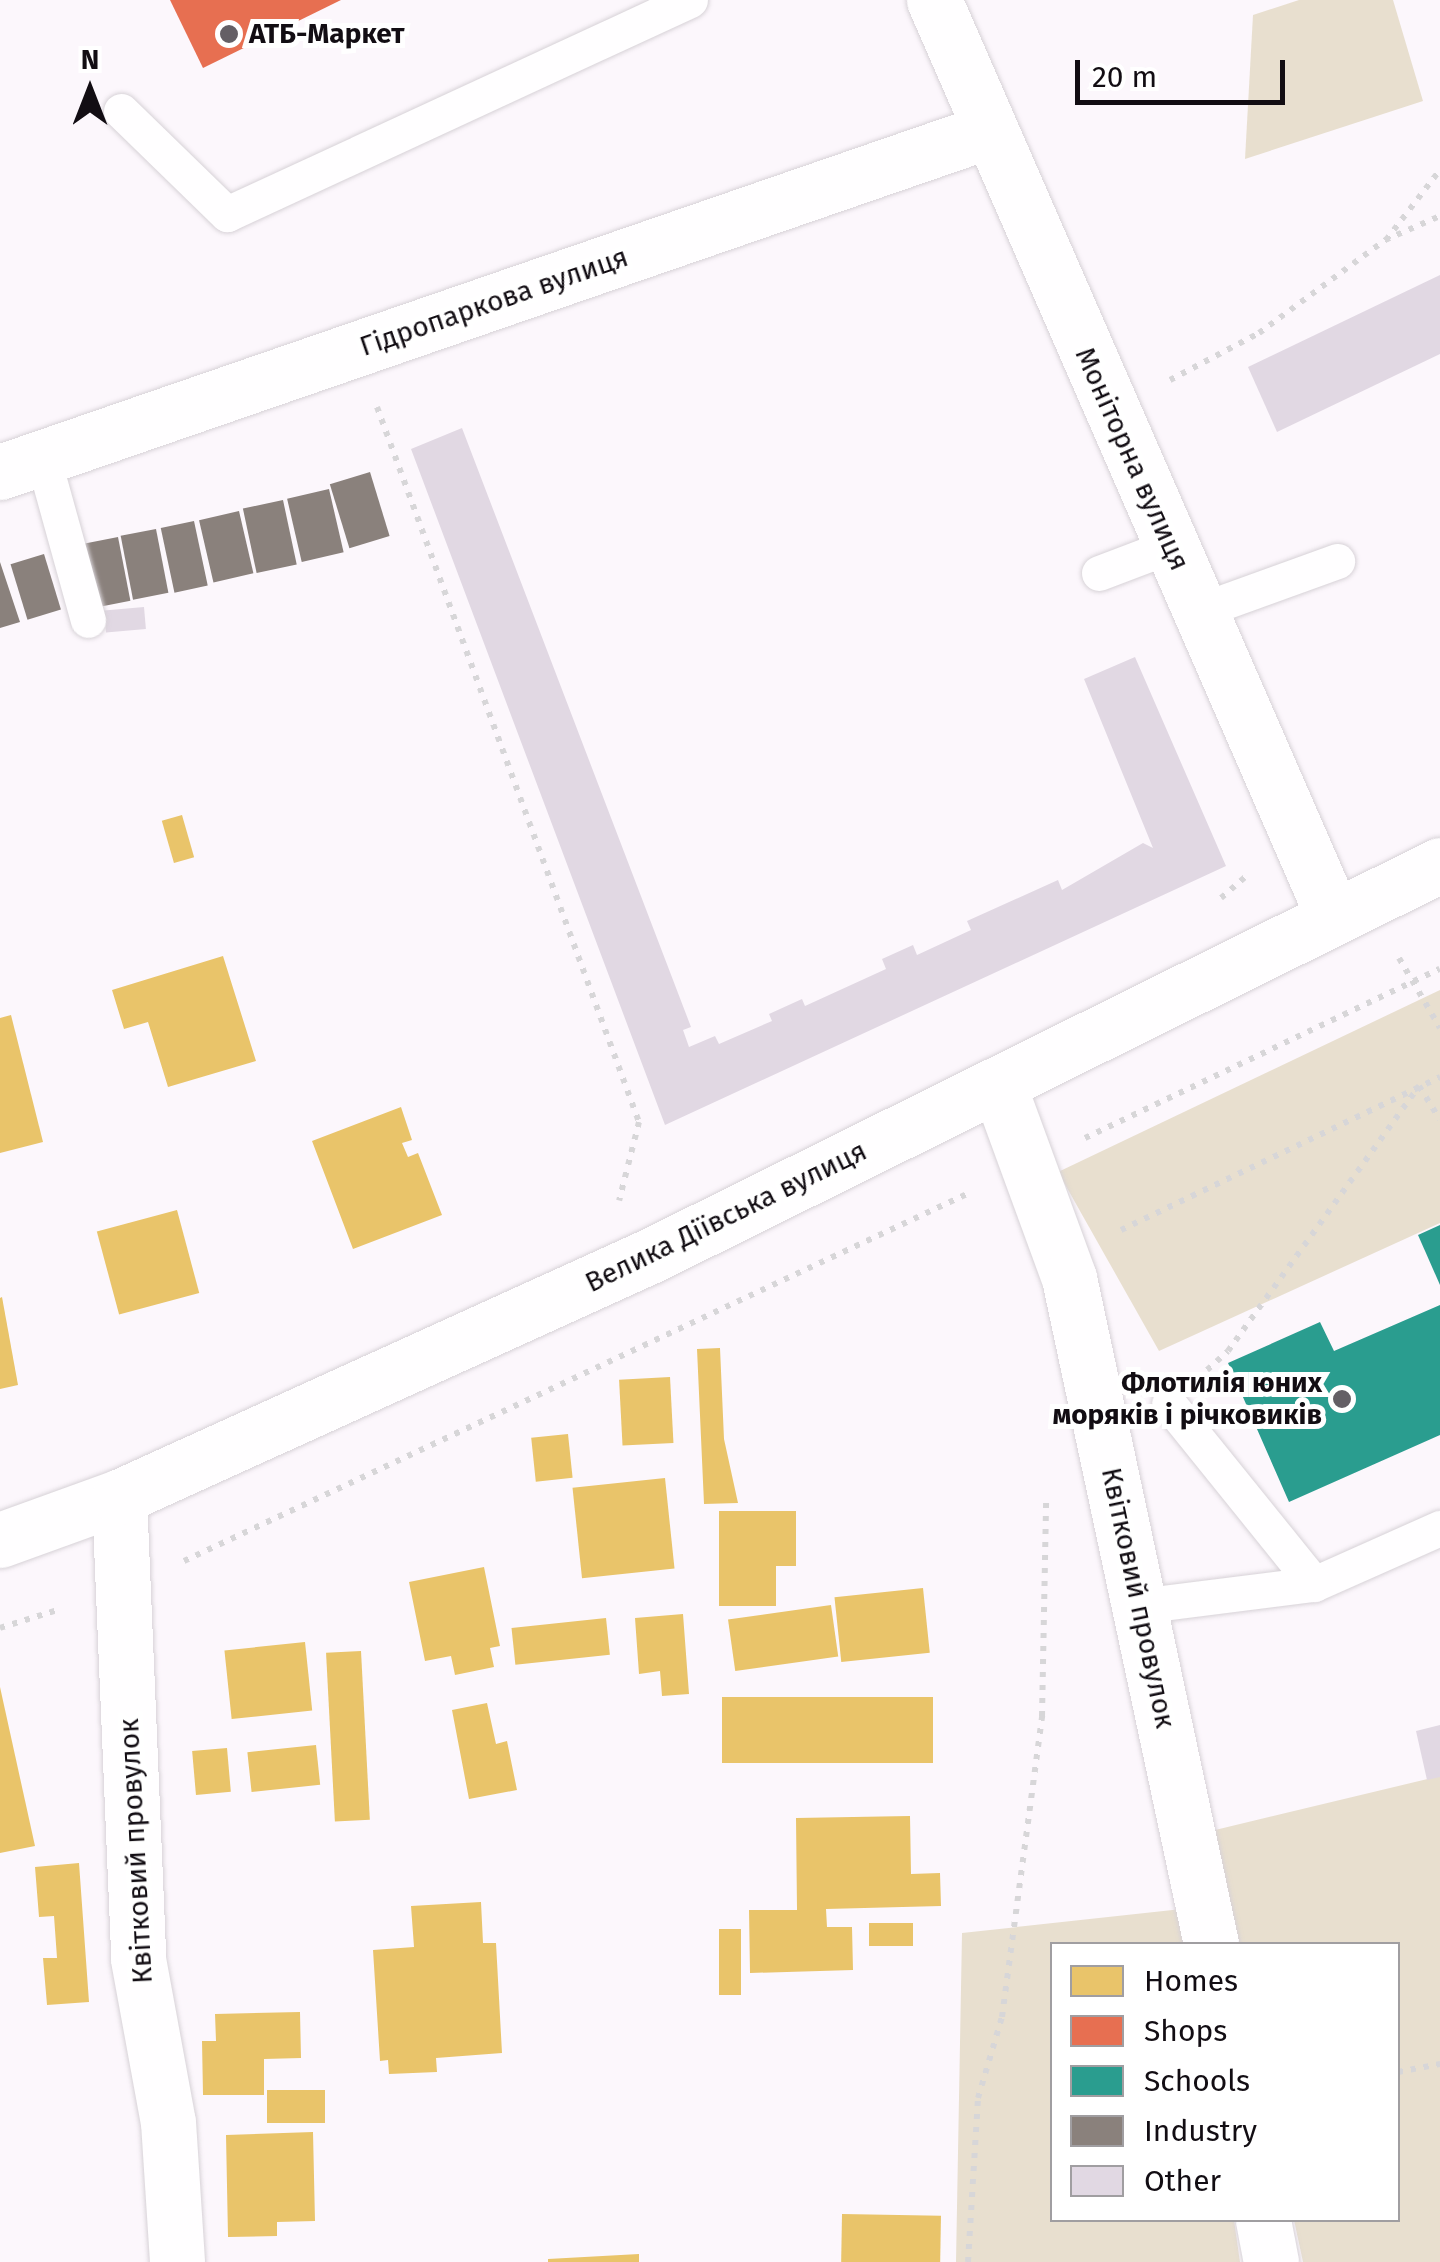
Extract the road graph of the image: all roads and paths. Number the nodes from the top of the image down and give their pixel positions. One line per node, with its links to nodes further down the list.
1 (690, 0): 3 (lane)
2 (934, 0): 4 (street, Моніторна вулиця)
3 (121, 111)
4 (988, 131): 8 (street, Гідропаркова вулиця); 9 (street, Моніторна вулиця)
5 (1440, 170): 7 (path)
6 (1440, 216): 7 (path)
7 (1386, 240): 9 (path)
8 (356, 350): 10 (street, Гідропаркова вулиця); 26 (path)
9 (1111, 410): 11 (street, Моніторна вулиця)
10 (22, 465): 15 (lane)
11 (1170, 546): 13 (lane); 14 (street, Моніторна вулиця)
12 (1337, 562): 14 (lane)
13 (1099, 573)
14 (1199, 612): 17 (street, Моніторна вулиця)
15 (88, 620)
16 (1440, 865): 17 (street, Велика Діївська вулиця)
17 (1333, 916): 22 (street, Велика Діївська вулиця)
18 (1440, 969): 19 (path)
19 (1414, 982): 20 (path); 25 (path)
20 (1440, 1028)
21 (1440, 1077): 23 (path)
22 (998, 1084): 25 (street, Квітковий провулок); 30 (street, Велика Діївська вулиця)
23 (1420, 1086): 24 (path); 27 (path); 28 (path)
24 (1440, 1119)
25 (1030, 1164): 27 (street, Квітковий провулок); 34 (path)
26 (618, 1207)
27 (1062, 1258): 35 (street, Квітковий провулок)
28 (1169, 1404): 33 (lane)
29 (1047, 1480): 42 (path)
30 (119, 1497): 32 (street, Велика Діївська вулиця); 34 (street, Квітковий провулок)
31 (1440, 1528): 33 (lane)
32 (0, 1540)
33 (1314, 1584): 35 (lane)
34 (123, 1589): 36 (path); 41 (street, Квітковий провулок)
35 (1140, 1606): 37 (street, Квітковий провулок)
36 (0, 1628)
37 (1211, 1942)
38 (1440, 2064): 39 (path)
39 (1400, 2072)
40 (1263, 2222): 43 (street)
41 (177, 2262)
42 (968, 2262)
43 (1270, 2262)

